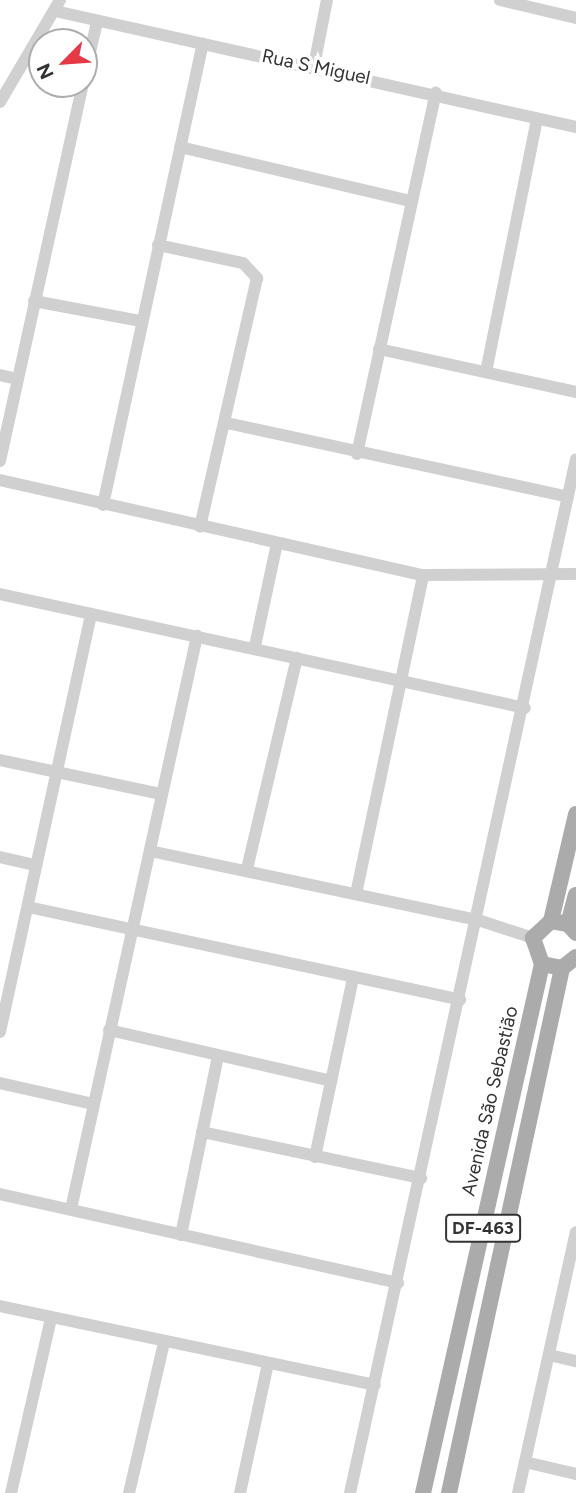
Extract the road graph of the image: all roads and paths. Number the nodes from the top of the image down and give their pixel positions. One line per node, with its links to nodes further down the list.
1 (327, 0): 8 (street)
2 (500, 0): 4 (street)
3 (58, 5): 5 (street, Rua S Miguel); 11 (street, Rua S Miguel)
4 (576, 18)
5 (97, 22): 6 (street); 7 (street, Rua S Miguel)
6 (96, 28)
7 (203, 44): 8 (street, Rua S Miguel); 14 (street)
8 (314, 66): 9 (street, Rua S Miguel)
9 (436, 93): 12 (street, Rua S Miguel); 15 (street)
10 (80, 98): 17 (street)
11 (0, 102)
12 (537, 119): 13 (street, Rua S Miguel); 20 (street)
13 (576, 127)
14 (180, 147): 15 (street); 16 (street)
15 (411, 201): 19 (street)
16 (158, 245): 18 (street); 24 (street)
17 (34, 301): 18 (street); 22 (street)
18 (141, 321): 30 (street)
19 (379, 349): 20 (street); 25 (street)
20 (486, 372): 23 (street)
21 (0, 375): 22 (street)
22 (17, 379): 27 (street)
23 (576, 392)
24 (227, 423): 25 (street); 31 (street)
25 (357, 454): 29 (street)
26 (576, 460): 29 (street)
27 (0, 461)
28 (0, 480): 30 (street)
29 (568, 497): 33 (street)
30 (103, 505): 31 (street)
31 (200, 527): 32 (street)
32 (277, 543): 35 (street); 39 (street)
33 (553, 572): 34 (street); 35 (street); 42 (street)
34 (576, 574)
35 (424, 575): 41 (street)
36 (0, 594): 37 (street)
37 (91, 614): 38 (street); 44 (street)
38 (197, 636): 39 (street); 45 (street)
39 (255, 646): 40 (street)
40 (297, 658): 41 (street); 50 (street)
41 (402, 682): 42 (street); 51 (street)
42 (525, 708): 54 (street)
43 (0, 760): 44 (street)
44 (57, 773): 45 (street); 49 (street)
45 (161, 794): 47 (street)
46 (576, 814): 55 (main road)
47 (150, 852): 50 (street); 56 (street)
48 (0, 857): 49 (street)
49 (36, 865): 53 (street)
50 (247, 869): 51 (street)
51 (356, 894): 54 (street)
52 (576, 895): 57 (main road)
53 (28, 907): 56 (street); 65 (street)
54 (478, 920): 58 (street); 63 (street)
55 (551, 921): 57 (main road); 58 (main road)
56 (132, 927): 62 (street); 64 (street)
57 (572, 928)
58 (533, 938): 60 (main road)
59 (576, 957): 61 (main road)
60 (542, 964): 61 (main road); 93 (main road, Avenida São Sebastião / DF-463)
61 (562, 968): 94 (main road, DF-463)
62 (353, 978): 63 (street); 67 (street)
63 (460, 1000): 72 (street)
64 (109, 1030): 66 (street); 69 (street)
65 (0, 1032)
66 (218, 1057): 67 (street); 70 (street)
67 (331, 1082): 71 (street)
68 (0, 1083): 69 (street)
69 (93, 1104): 74 (street)
70 (202, 1132): 71 (street); 76 (street)
71 (315, 1157): 72 (street)
72 (421, 1178): 78 (street)
73 (0, 1194): 74 (street)
74 (71, 1209): 76 (street)
75 (576, 1232): 77 (street)
76 (181, 1235): 78 (street)
77 (571, 1276): 82 (street)
78 (398, 1283): 85 (street)
79 (0, 1306): 80 (street)
80 (51, 1318): 81 (street); 89 (street)
81 (164, 1342): 84 (street); 90 (street)
82 (549, 1355): 83 (street); 86 (street)
83 (576, 1361)
84 (268, 1363): 85 (street); 91 (street)
85 (374, 1385): 92 (street)
86 (525, 1462): 87 (street); 95 (street)
87 (576, 1474)
88 (0, 1491): 89 (street)
89 (10, 1493)
90 (129, 1493)
91 (240, 1493)
92 (350, 1493)
93 (423, 1493)
94 (449, 1493)
95 (519, 1493)

